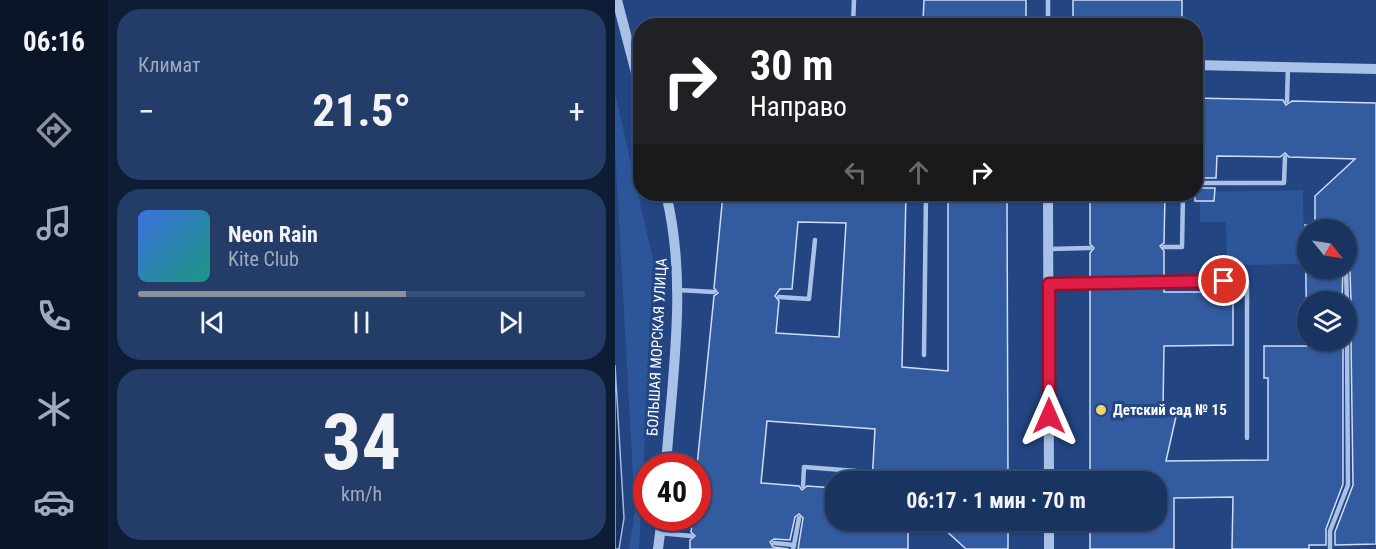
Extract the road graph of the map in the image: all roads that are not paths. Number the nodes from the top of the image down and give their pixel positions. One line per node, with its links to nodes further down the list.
1 (617, 0): 6 (street)
2 (853, 0): 4 (lane)
3 (1048, 0): 5 (lane)
4 (853, 18)
5 (1048, 18)
6 (633, 61)
7 (1203, 65): 8 (street)
8 (1288, 68): 9 (street); 10 (lane)
9 (1376, 69)
10 (1287, 100)
11 (1285, 157): 12 (lane)
12 (1203, 183)
13 (667, 201): 22 (street, БОЛЬШАЯ МОРСКАЯ УЛИЦА)
14 (926, 201): 26 (lane)
15 (1048, 201): 20 (street)
16 (1183, 201): 18 (lane)
17 (815, 240): 24 (lane)
18 (1164, 247)
19 (1090, 248): 20 (lane)
20 (1048, 249): 21 (street)
21 (1049, 284): 27 (lane); 30 (street)
22 (678, 290): 23 (lane); 28 (street, БОЛЬШАЯ МОРСКАЯ УЛИЦА)
23 (714, 292)
24 (779, 297)
25 (1347, 351): 40 (lane)
26 (924, 355)
27 (1247, 438)
28 (667, 453)
29 (857, 471): 31 (lane)
30 (1049, 471)
31 (803, 486)
32 (799, 518): 37 (lane)
33 (1049, 531): 39 (street)
34 (660, 533): 35 (lane); 38 (street)
35 (691, 536)
36 (774, 543): 37 (lane)
37 (793, 547)
38 (658, 549)
39 (1049, 549)
40 (1331, 549)

